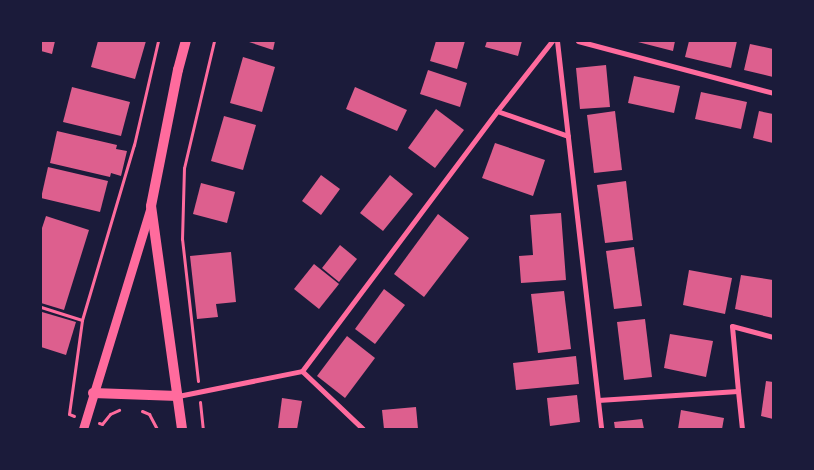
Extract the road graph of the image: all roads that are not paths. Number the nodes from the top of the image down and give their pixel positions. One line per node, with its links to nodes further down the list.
1 (186, 41): 8 (main road)
2 (552, 41): 6 (street)
3 (557, 41): 7 (street)
4 (578, 41): 5 (street)
5 (773, 93)
6 (497, 111): 7 (street); 10 (street)
7 (568, 136): 14 (street)
8 (151, 206): 12 (street); 13 (main road)
9 (773, 337): 11 (street)
10 (302, 371): 13 (street); 17 (street)
11 (738, 390): 14 (street); 19 (street)
12 (93, 393): 13 (main road); 15 (street)
13 (178, 396): 16 (main road)
14 (598, 400): 18 (street)
15 (83, 429)
16 (182, 429)
17 (362, 429)
18 (601, 429)
19 (742, 429)

